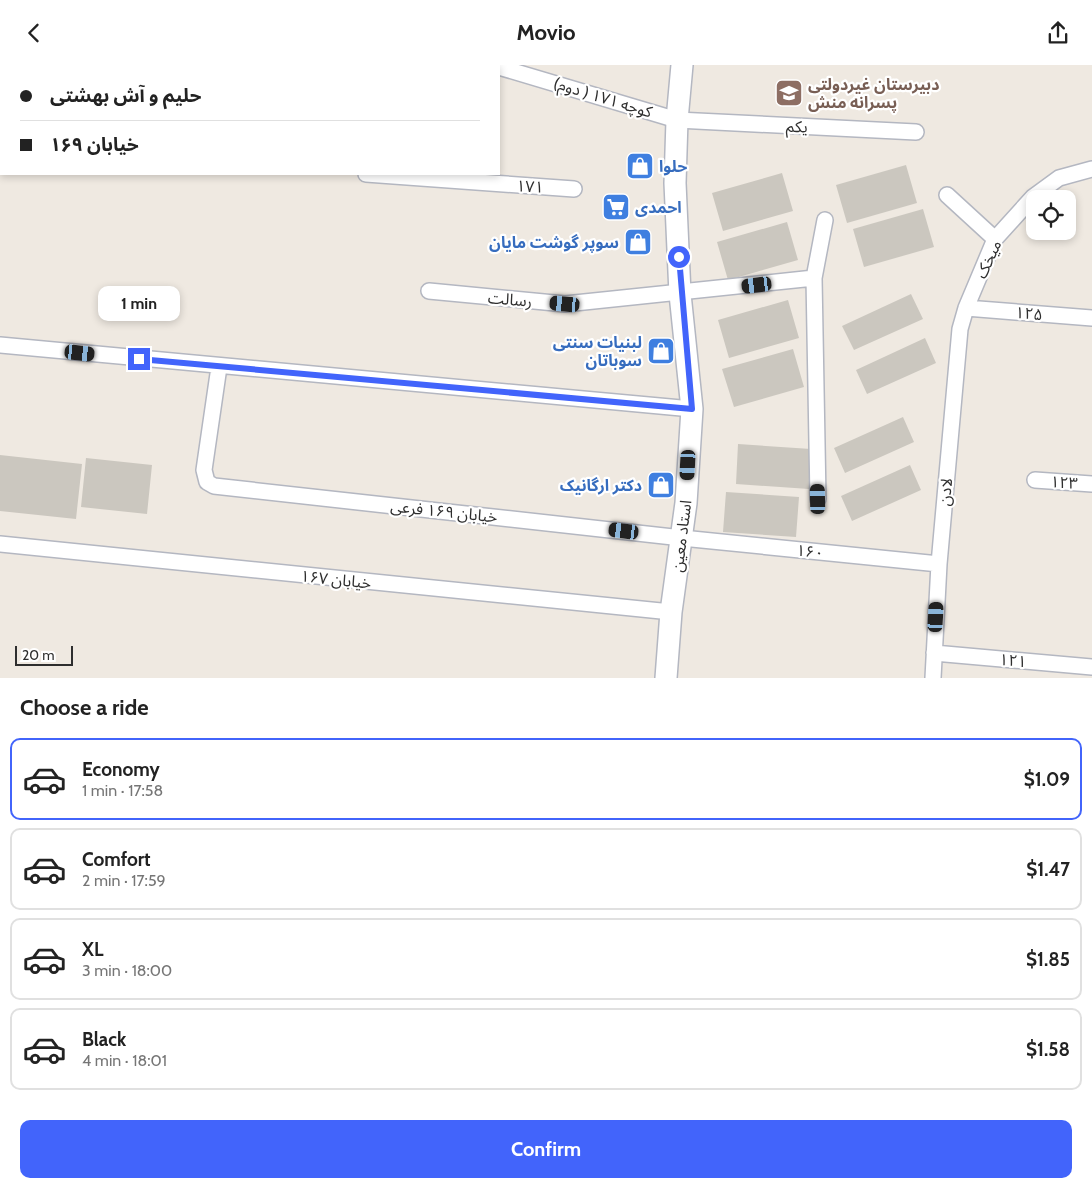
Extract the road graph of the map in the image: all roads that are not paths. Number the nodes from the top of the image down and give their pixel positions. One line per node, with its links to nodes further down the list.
1 (682, 65): 3 (main road, استاد معین)
2 (500, 67): 3 (street, کوچه ۱۷۱ ( دوم))
3 (677, 119): 4 (street, یکم); 13 (main road, استاد معین)
4 (916, 132)
5 (1092, 169): 10 (street, میخک)
6 (380, 175): 7 (street, ۱۷۱)
7 (574, 189)
8 (947, 195): 10 (street)
9 (825, 220): 11 (street)
10 (994, 239): 14 (street, میخک)
11 (814, 278): 13 (street, رسالت); 21 (street)
12 (429, 291): 13 (street, رسالت)
13 (680, 294): 18 (main road, استاد معین)
14 (966, 308): 15 (street, ۱۲۵); 24 (street, لادن)
15 (1092, 319)
16 (0, 345): 17 (street)
17 (219, 367): 18 (street); 22 (street, خیابان ۱۶۹ فرعی)
18 (692, 409): 22 (main road, استاد معین)
19 (1035, 480): 20 (street, ۱۲۳)
20 (1092, 484)
21 (818, 499)
22 (682, 538): 24 (street, ۱۶۰); 25 (main road, استاد معین)
23 (0, 544): 25 (street, خیابان ۱۶۷)
24 (938, 564): 26 (street, لادن)
25 (671, 612): 28 (main road, استاد معین)
26 (934, 653): 27 (street, ۱۲۱); 29 (street, لادن)
27 (1092, 667)
28 (666, 678)
29 (933, 678)

